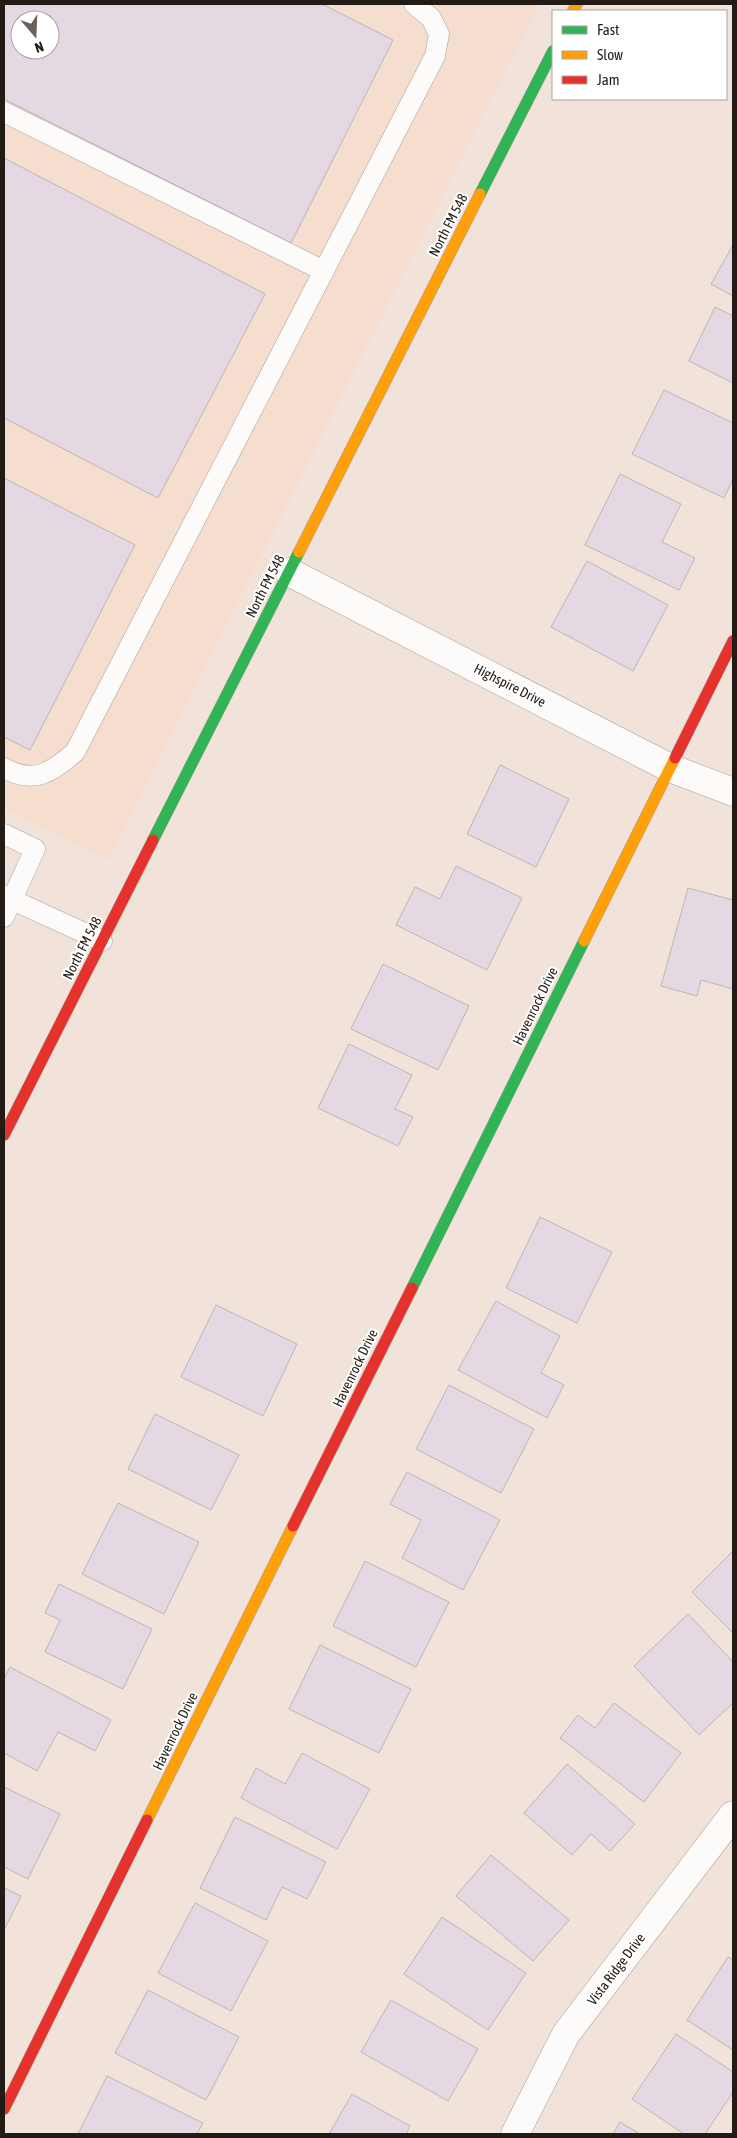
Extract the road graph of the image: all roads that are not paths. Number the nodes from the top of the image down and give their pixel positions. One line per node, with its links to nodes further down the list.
1 (414, 4): 4 (lane)
2 (552, 52): 5 (street, North FM 548)
3 (4, 112): 4 (lane)
4 (324, 271): 7 (lane)
5 (289, 572): 8 (street, Highspire Drive); 12 (street, North FM 548)
6 (733, 641): 8 (street, Havenrock Drive)
7 (4, 768)
8 (670, 768): 9 (street, Highspire Drive); 15 (street, Havenrock Drive)
9 (733, 792)
10 (4, 834): 11 (lane)
11 (7, 905): 12 (lane)
12 (102, 942): 13 (street, North FM 548)
13 (4, 1136)
14 (733, 1815): 16 (street, Vista Ridge Drive)
15 (4, 2109)
16 (515, 2134)

